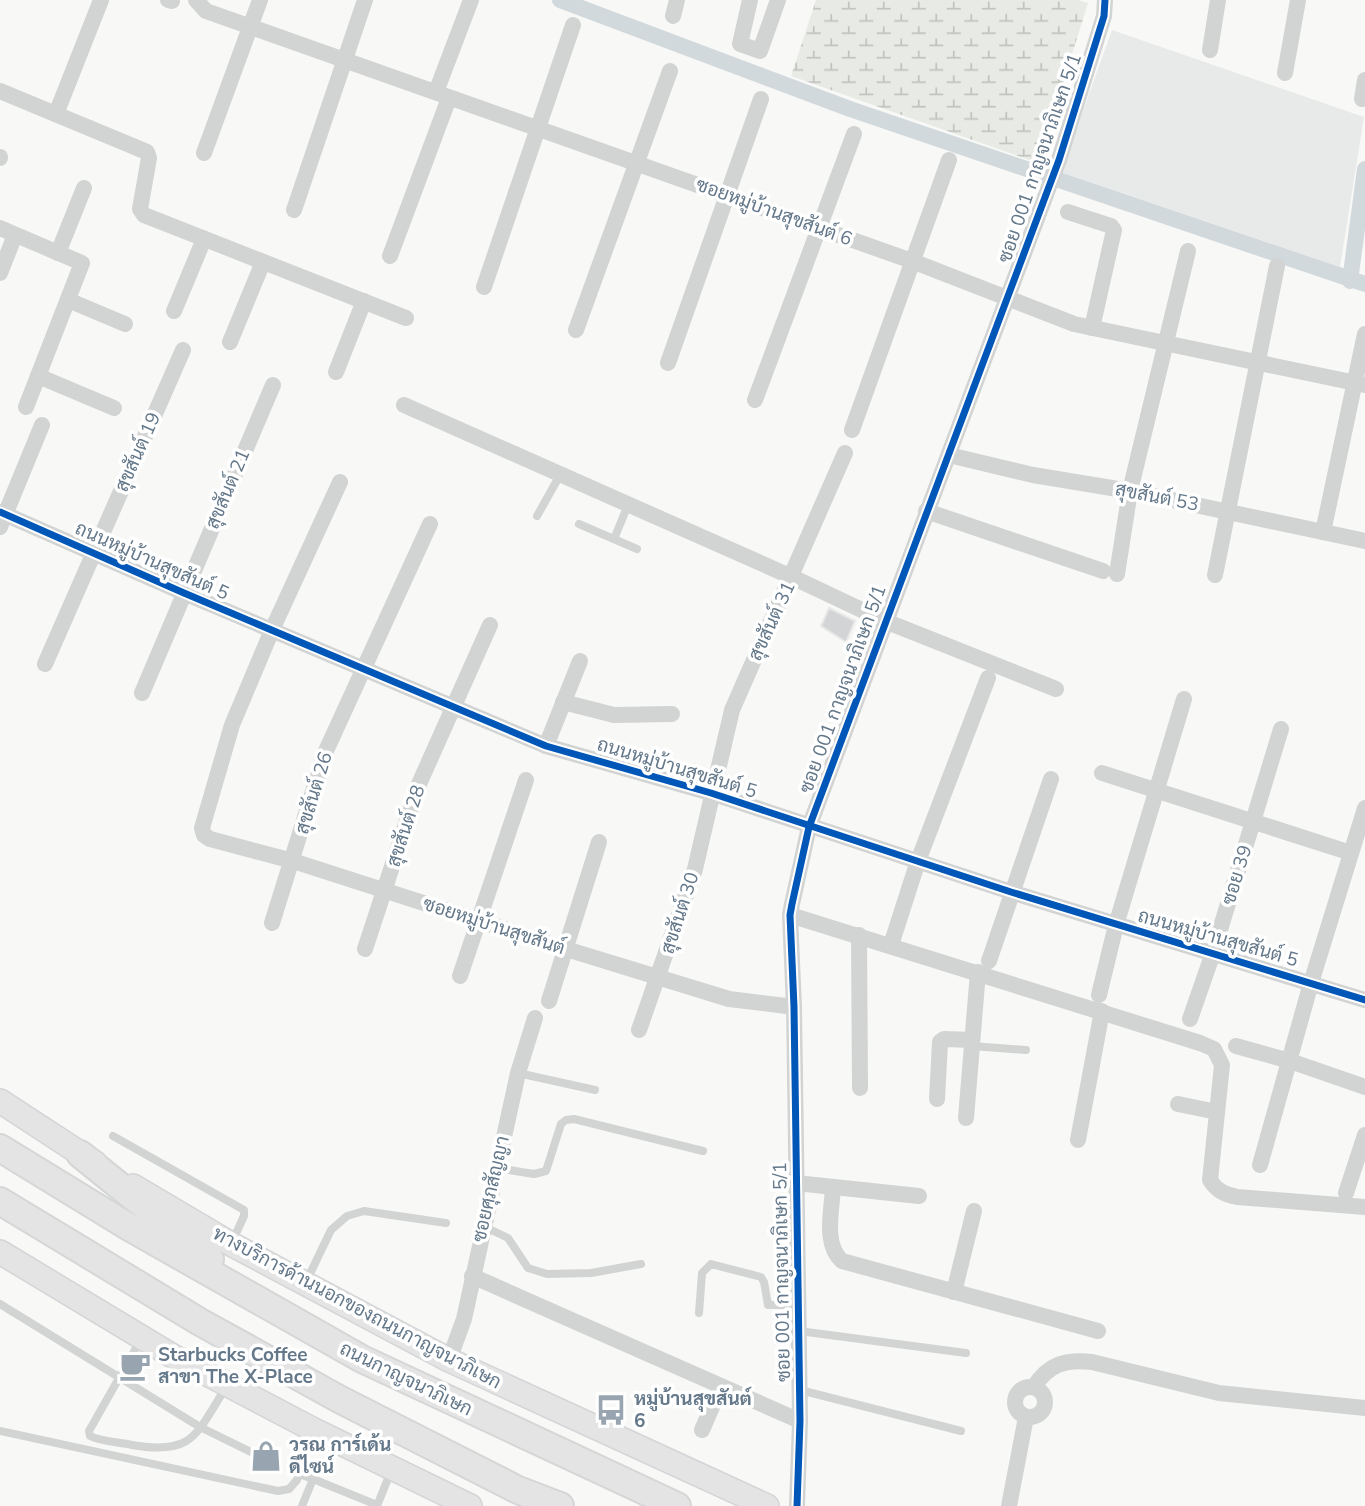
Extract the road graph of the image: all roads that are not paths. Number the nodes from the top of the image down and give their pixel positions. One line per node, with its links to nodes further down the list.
1 (101, 0): 24 (street)
2 (196, 0): 14 (street, ซอยหมู่บ้านสุขสันต์ 6)
3 (260, 0): 14 (street)
4 (365, 0): 16 (street)
5 (471, 0): 21 (street)
6 (677, 0): 12 (street)
7 (750, 0): 8 (street)
8 (778, 0)
9 (1105, 0): 45 (street, ซอย 001 กาญจนาภิเษก 5/1)
10 (1218, 0): 15 (street)
11 (1298, 0): 18 (street)
12 (673, 16)
13 (573, 25): 25 (street)
14 (251, 27): 16 (street, ซอยหมู่บ้านสุขสันต์ 6); 27 (street)
15 (1210, 50)
16 (346, 62): 21 (street, ซอยหมู่บ้านสุขสันต์ 6); 32 (street)
17 (670, 71): 29 (street)
18 (1285, 74)
19 (1365, 80): 23 (street)
20 (0, 91): 24 (street)
21 (442, 95): 25 (street, ซอยหมู่บ้านสุขสันต์ 6); 39 (street)
22 (761, 99): 31 (street)
23 (1362, 99)
24 (56, 114): 36 (street)
25 (538, 127): 29 (street, ซอยหมู่บ้านสุขสันต์ 6); 44 (street)
26 (854, 134): 34 (street)
27 (204, 153)
28 (949, 160): 40 (street)
29 (635, 162): 31 (street, ซอยหมู่บ้านสุขสันต์ 6); 52 (street)
30 (83, 188): 38 (street)
31 (727, 195): 34 (street, ซอยหมู่บ้านสุขสันต์ 6); 58 (street)
32 (294, 210)
33 (1068, 212): 51 (street)
34 (818, 227): 40 (street, ซอยหมู่บ้านสุขสันต์ 6); 63 (street)
35 (8, 232): 38 (street); 43 (street)
36 (204, 239): 41 (street); 48 (street)
37 (1188, 251): 55 (street)
38 (58, 253): 46 (street)
39 (390, 256)
40 (912, 261): 45 (street, ซอยหมู่บ้านสุขสันต์ 6); 68 (street)
41 (263, 262): 47 (street); 54 (street)
42 (1277, 266): 57 (street)
43 (0, 273)
44 (484, 287)
45 (1007, 299): 51 (street, ซอยหมู่บ้านสุขสันต์ 6); 70 (street, ซอย 001 กาญจนาภิเษก 5/1)
46 (68, 300): 50 (street); 60 (street)
47 (364, 301): 49 (street); 59 (street)
48 (174, 311)
49 (406, 317)
50 (125, 324)
51 (1092, 328): 55 (street, ซอยหมู่บ้านสุขสันต์ 6)
52 (576, 330)
53 (1365, 334): 61 (street)
54 (230, 342)
55 (1164, 345): 57 (street, ซอยหมู่บ้านสุขสันต์ 6); 73 (street)
56 (183, 350): 85 (street, สุขสันต์ 19)
57 (1256, 362): 61 (street, ซอยหมู่บ้านสุขสันต์ 6); 76 (street)
58 (668, 363)
59 (336, 372)
60 (38, 376): 65 (street); 66 (street)
61 (1360, 384): 81 (street)
62 (273, 385): 88 (street, สุขสันต์ 21)
63 (755, 400)
64 (404, 405): 71 (street)
65 (26, 407)
66 (114, 408)
67 (42, 425): 78 (street)
68 (852, 430)
69 (845, 453): 87 (street, สุขสันต์ 31)
70 (949, 455): 73 (street, สุขสันต์ 53); 75 (street, ซอย 001 กาญจนาภิเษก 5/1)
71 (560, 475): 74 (street); 77 (lane)
72 (340, 482): 91 (street)
73 (1130, 491): 75 (street); 76 (street, สุขสันต์ 53)
74 (628, 505): 82 (lane); 87 (street)
75 (926, 511): 89 (street, ซอย 001 กาญจนาภิเษก 5/1)
76 (1227, 511): 81 (street, สุขสันต์ 53); 86 (street)
77 (537, 516)
78 (2, 518): 85 (street, ถนนหมู่บ้านสุขสันต์ 5)
79 (429, 524): 94 (street, สุขสันต์ 26)
80 (579, 524): 82 (lane)
81 (1323, 532): 83 (street, สุขสันต์ 53)
82 (614, 539): 84 (lane)
83 (1365, 541)
84 (637, 549)
85 (94, 553): 88 (street, ถนนหมู่บ้านสุขสันต์ 5); 93 (street, สุขสันต์ 19)
86 (1215, 575)
87 (792, 577): 89 (street); 108 (street, สุขสันต์ 31)
88 (184, 593): 91 (street, ถนนหมู่บ้านสุขสันต์ 5); 97 (street, สุขสันต์ 21)
89 (885, 621): 96 (street); 111 (street, ซอย 001 กาญจนาภิเษก 5/1)
90 (490, 625): 100 (street, สุขสันต์ 28)
91 (271, 630): 94 (street, ถนนหมู่บ้านสุขสันต์ 5); 114 (street, ซอยหมู่บ้านสุขสันต์)
92 (580, 661): 99 (street)
93 (45, 664)
94 (363, 667): 100 (street, ถนนหมู่บ้านสุขสันต์ 5); 114 (street, สุขสันต์ 26)
95 (988, 678): 115 (street)
96 (1056, 689)
97 (142, 693)
98 (1184, 699): 107 (street)
99 (563, 702): 101 (street); 103 (street)
100 (452, 706): 103 (street, ถนนหมู่บ้านสุขสันต์ 5); 116 (street, สุขสันต์ 28)
101 (672, 714)
102 (1282, 729): 110 (street, ซอย 39)
103 (546, 746): 108 (street, ถนนหมู่บ้านสุขสันต์ 5)
104 (1102, 773): 107 (street)
105 (1051, 779): 117 (street)
106 (526, 780): 119 (street)
107 (1157, 790): 110 (street); 121 (street)
108 (711, 793): 111 (street, ถนนหมู่บ้านสุขสันต์ 5); 129 (street, สุขสันต์ 30)
109 (1365, 807): 113 (street)
110 (1254, 823): 113 (street); 126 (street, ซอย 39)
111 (809, 827): 115 (street, ถนนหมู่บ้านสุขสันต์ 5); 118 (street, ซอย 001 กาญจนาภิเษก 5/1)
112 (599, 842): 125 (street)
113 (1351, 853): 130 (street)
114 (293, 861): 116 (street, ซอยหมู่บ้านสุขสันต์); 120 (street, สุขสันต์ 26)
115 (918, 861): 117 (street, ถนนหมู่บ้านสุขสันต์ 5); 123 (street)
116 (385, 891): 119 (street, ซอยหมู่บ้านสุขสันต์); 124 (street, สุขสันต์ 28)
117 (1011, 892): 121 (street, ถนนหมู่บ้านสุขสันต์ 5); 127 (street)
118 (790, 915): 122 (street); 134 (street, ซอย 001 กาญจนาภิเษก 5/1)
119 (478, 920): 125 (street, ซอยหมู่บ้านสุขสันต์); 128 (street)
120 (272, 923)
121 (1116, 925): 126 (street, ถนนหมู่บ้านสุขสันต์ 5); 131 (street)
122 (859, 935): 123 (street); 145 (street)
123 (891, 945): 127 (street)
124 (365, 949)
125 (566, 949): 129 (street, ซอยหมู่บ้านสุขสันต์); 133 (street)
126 (1213, 953): 130 (street, ถนนหมู่บ้านสุขสันต์ 5); 137 (street, ซอย 39)
127 (984, 966): 135 (street); 139 (street)
128 (460, 976)
129 (659, 978): 134 (street, ซอยหมู่บ้านสุขสันต์); 138 (street, สุขสันต์ 30)
130 (1311, 983): 132 (street, ถนนหมู่บ้านสุขสันต์ 5); 142 (street)
131 (1099, 995)
132 (1365, 1000)
133 (549, 1001)
134 (794, 1007): 160 (street, ซอย 001 กาญจนาภิเษก 5/1)
135 (1102, 1011): 150 (street); 154 (street)
136 (535, 1018): 143 (street, ซอยศุภสัญญา)
137 (1190, 1020)
138 (639, 1030)
139 (972, 1043): 141 (lane); 147 (street); 151 (street)
140 (1236, 1046): 142 (street)
141 (1026, 1050)
142 (1290, 1061): 144 (street); 158 (street)
143 (518, 1073): 146 (lane); 159 (street, ซอยศุภสัญญา)
144 (1365, 1087)
145 (860, 1088)
146 (596, 1090)
147 (937, 1099)
148 (0, 1101): 157 (main road, ทางบริการด้านนอกของถนนกาญจนาภิเษก)
149 (1178, 1104): 150 (street)
150 (1217, 1112): 165 (street)
151 (966, 1118)
152 (1365, 1135): 162 (street)
153 (113, 1136): 169 (lane)
154 (1078, 1140)
155 (0, 1148): 178 (highway, ถนนกาญจนาภิเษก)
156 (703, 1151): 159 (lane)
157 (80, 1154): 169 (main road, ทางบริการด้านนอกของถนนกาญจนาภิเษก); 178 (highway)
158 (1260, 1165)
159 (496, 1168): 168 (street, ซอยศุภสัญญา)
160 (796, 1183): 161 (street); 176 (street, ซอย 001 กาญจนาภิเษก 5/1)
161 (833, 1187): 163 (street); 174 (street)
162 (1346, 1194)
163 (919, 1196)
164 (5, 1205): 199 (highway)
165 (1365, 1207)
166 (974, 1212): 174 (street)
167 (446, 1223): 173 (lane)
168 (483, 1226): 171 (lane); 172 (street, ซอยศุภสัญญา)
169 (231, 1244): 173 (main road, ทางบริการด้านนอกของถนนกาญจนาภิเษก)
170 (0, 1252): 181 (main road)
171 (641, 1264)
172 (472, 1276): 183 (street, ซอยศุภสัญญา); 186 (street)
173 (305, 1284): 183 (main road, ทางบริการด้านนอกของถนนกาญจนาภิเษก)
174 (954, 1292): 180 (street)
175 (0, 1304): 184 (lane)
176 (798, 1306): 177 (lane); 179 (street, ซอย 001 กาญจนาภิเษก 5/1)
177 (699, 1313)
178 (279, 1314): 205 (highway, ถนนกาญจนาภิเษก)
179 (799, 1331): 182 (lane); 187 (street, ซอย 001 กาญจนาภิเษก 5/1)
180 (1098, 1331)
181 (141, 1338): 184 (lane); 185 (main road)
182 (966, 1353)
183 (449, 1360): 206 (main road, ทางบริการด้านนอกของถนนกาญจนาภิเษก)
184 (119, 1378): 190 (lane); 190 (lane)
185 (227, 1385): 190 (lane); 191 (main road)
186 (721, 1386): 189 (street); 192 (street)
187 (800, 1390): 189 (street, ซอย 001 กาญจนาภิเษก 5/1); 194 (lane)
188 (1365, 1408): 208 (street)
189 (800, 1421): 207 (street, ซอย 001 กาญจนาภิเษก 5/1)
190 (200, 1427): 195 (lane)
191 (314, 1430): 196 (main road); 197 (lane)
192 (702, 1430)
193 (0, 1431): 197 (lane)
194 (961, 1431)
195 (259, 1456)
196 (392, 1468): 200 (main road); 202 (lane)
197 (299, 1474): 198 (lane)
198 (313, 1479): 201 (lane); 202 (lane)
199 (518, 1490): 203 (highway); 204 (highway)
200 (462, 1504)
201 (302, 1506)
202 (377, 1506)
203 (547, 1506)
204 (560, 1506)
205 (677, 1506)
206 (767, 1506)
207 (797, 1506)
208 (1009, 1506)

